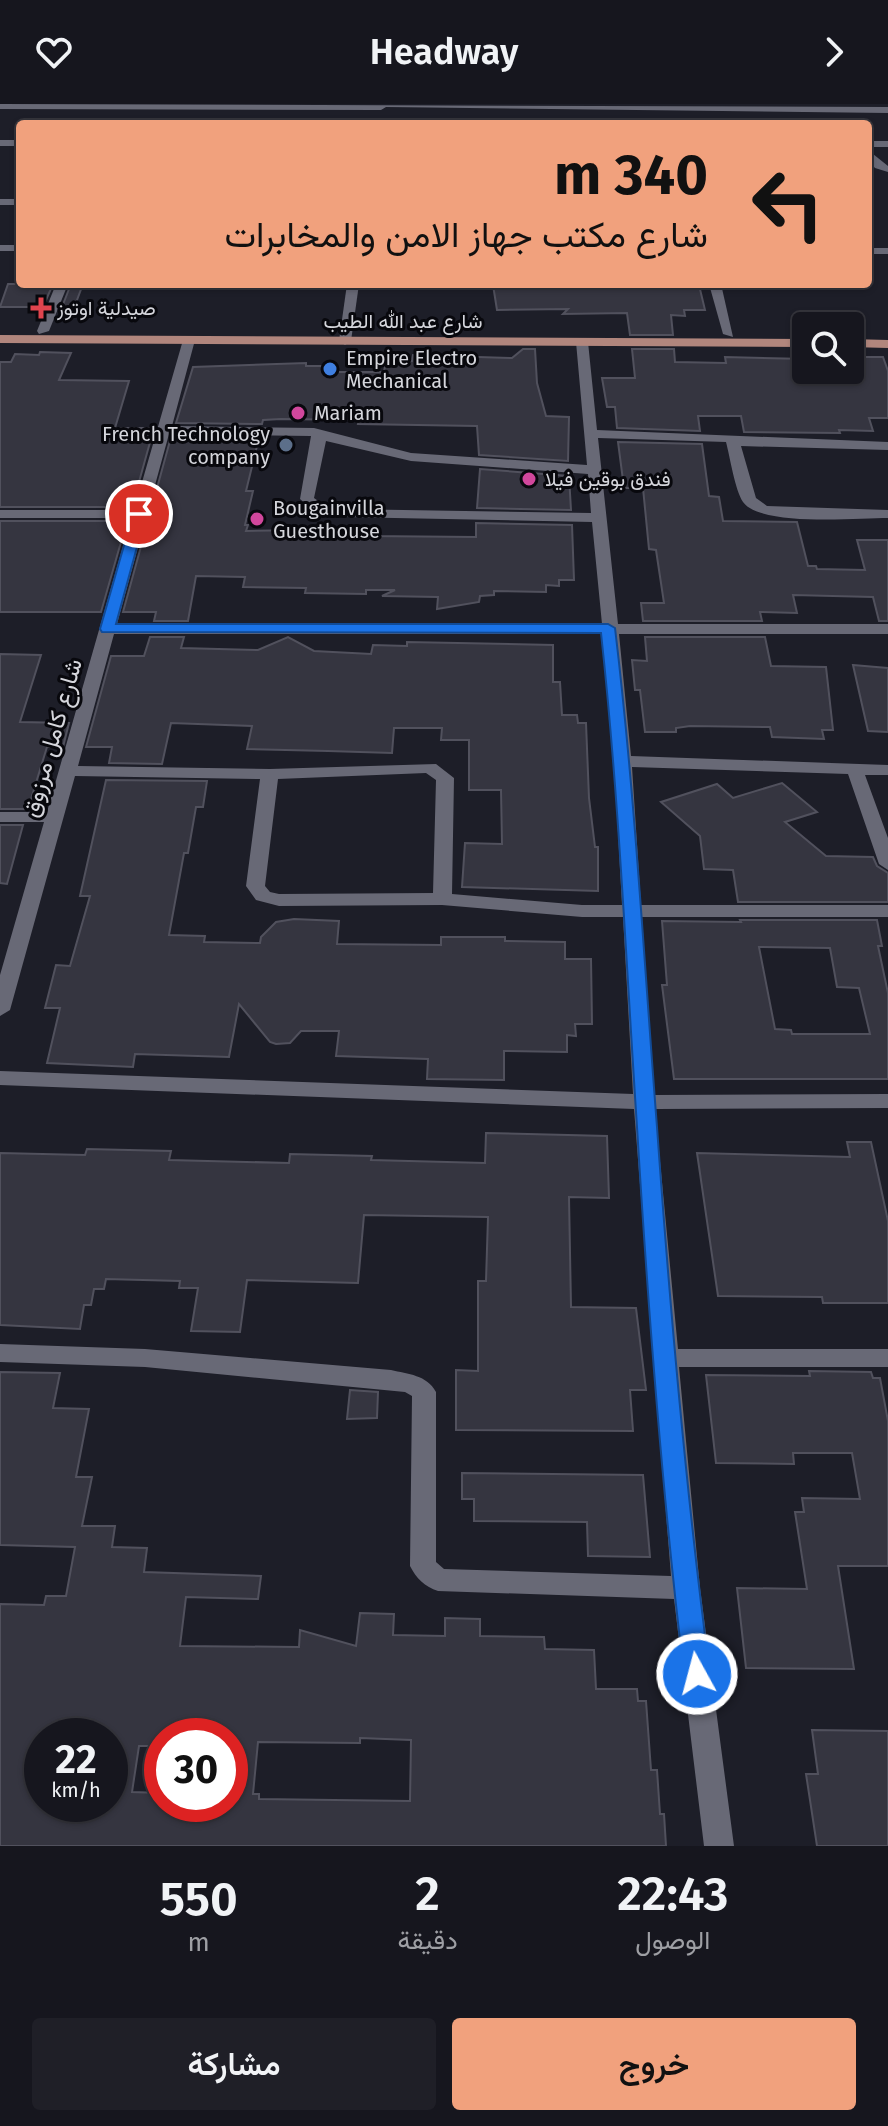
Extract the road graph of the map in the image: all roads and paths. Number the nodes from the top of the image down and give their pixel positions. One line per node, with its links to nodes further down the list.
1 (93, 105): 2 (street); 3 (street)
2 (262, 105): 6 (street)
3 (0, 106)
4 (613, 106): 5 (street); 6 (street)
5 (777, 106): 7 (street)
6 (381, 108)
7 (888, 110)
8 (872, 158): 9 (street)
9 (888, 169)
10 (60, 288): 14 (street)
11 (352, 288): 19 (street)
12 (716, 288): 15 (street)
13 (0, 330): 14 (main road, شارع عبد الله الطيب)
14 (43, 331): 19 (main road, شارع عبد الله الطيب)
15 (729, 334): 16 (main road, شارع عبد الله الطيب); 19 (main road, شارع عبد الله الطيب)
16 (792, 334)
17 (864, 335): 18 (main road)
18 (888, 335)
19 (345, 337): 21 (main road, شارع عبد الله الطيب); 22 (main road, شارع عبد الله الطيب)
20 (0, 339): 21 (main road, شارع عبد الله الطيب)
21 (189, 340): 26 (street, شارع كامل مرزوق)
22 (582, 342): 23 (main road, شارع عبد الله الطيب); 27 (street)
23 (792, 343)
24 (864, 343): 25 (main road)
25 (888, 344)
26 (163, 430): 28 (street); 33 (street, شارع كامل مرزوق)
27 (590, 434): 29 (street); 31 (street)
28 (320, 436): 31 (street); 35 (street)
29 (735, 442): 30 (street); 34 (street)
30 (888, 446)
31 (593, 470): 35 (street)
32 (0, 514): 33 (street)
33 (139, 514): 37 (street, شارع كامل مرزوق)
34 (888, 514)
35 (599, 518): 36 (street)
36 (608, 628): 37 (street); 38 (street); 39 (street)
37 (107, 629): 42 (street, شارع كامل مرزوق)
38 (888, 629)
39 (623, 761): 40 (street); 49 (street)
40 (855, 770): 41 (street); 46 (street)
41 (888, 770)
42 (67, 771): 43 (street); 45 (street, شارع كامل مرزوق)
43 (270, 774): 48 (street); 48 (street)
44 (0, 817): 45 (street)
45 (54, 817): 51 (street, شارع كامل مرزوق)
46 (884, 845): 47 (street)
47 (888, 864)
48 (442, 899): 49 (street)
49 (632, 911): 50 (street); 54 (street)
50 (888, 911)
51 (0, 1010)
52 (0, 1078): 54 (street)
53 (888, 1101): 54 (street)
54 (644, 1102): 56 (street)
55 (0, 1353): 58 (street)
56 (667, 1358): 57 (street); 58 (street)
57 (888, 1358)
58 (686, 1588): 59 (street)
59 (719, 1846)

